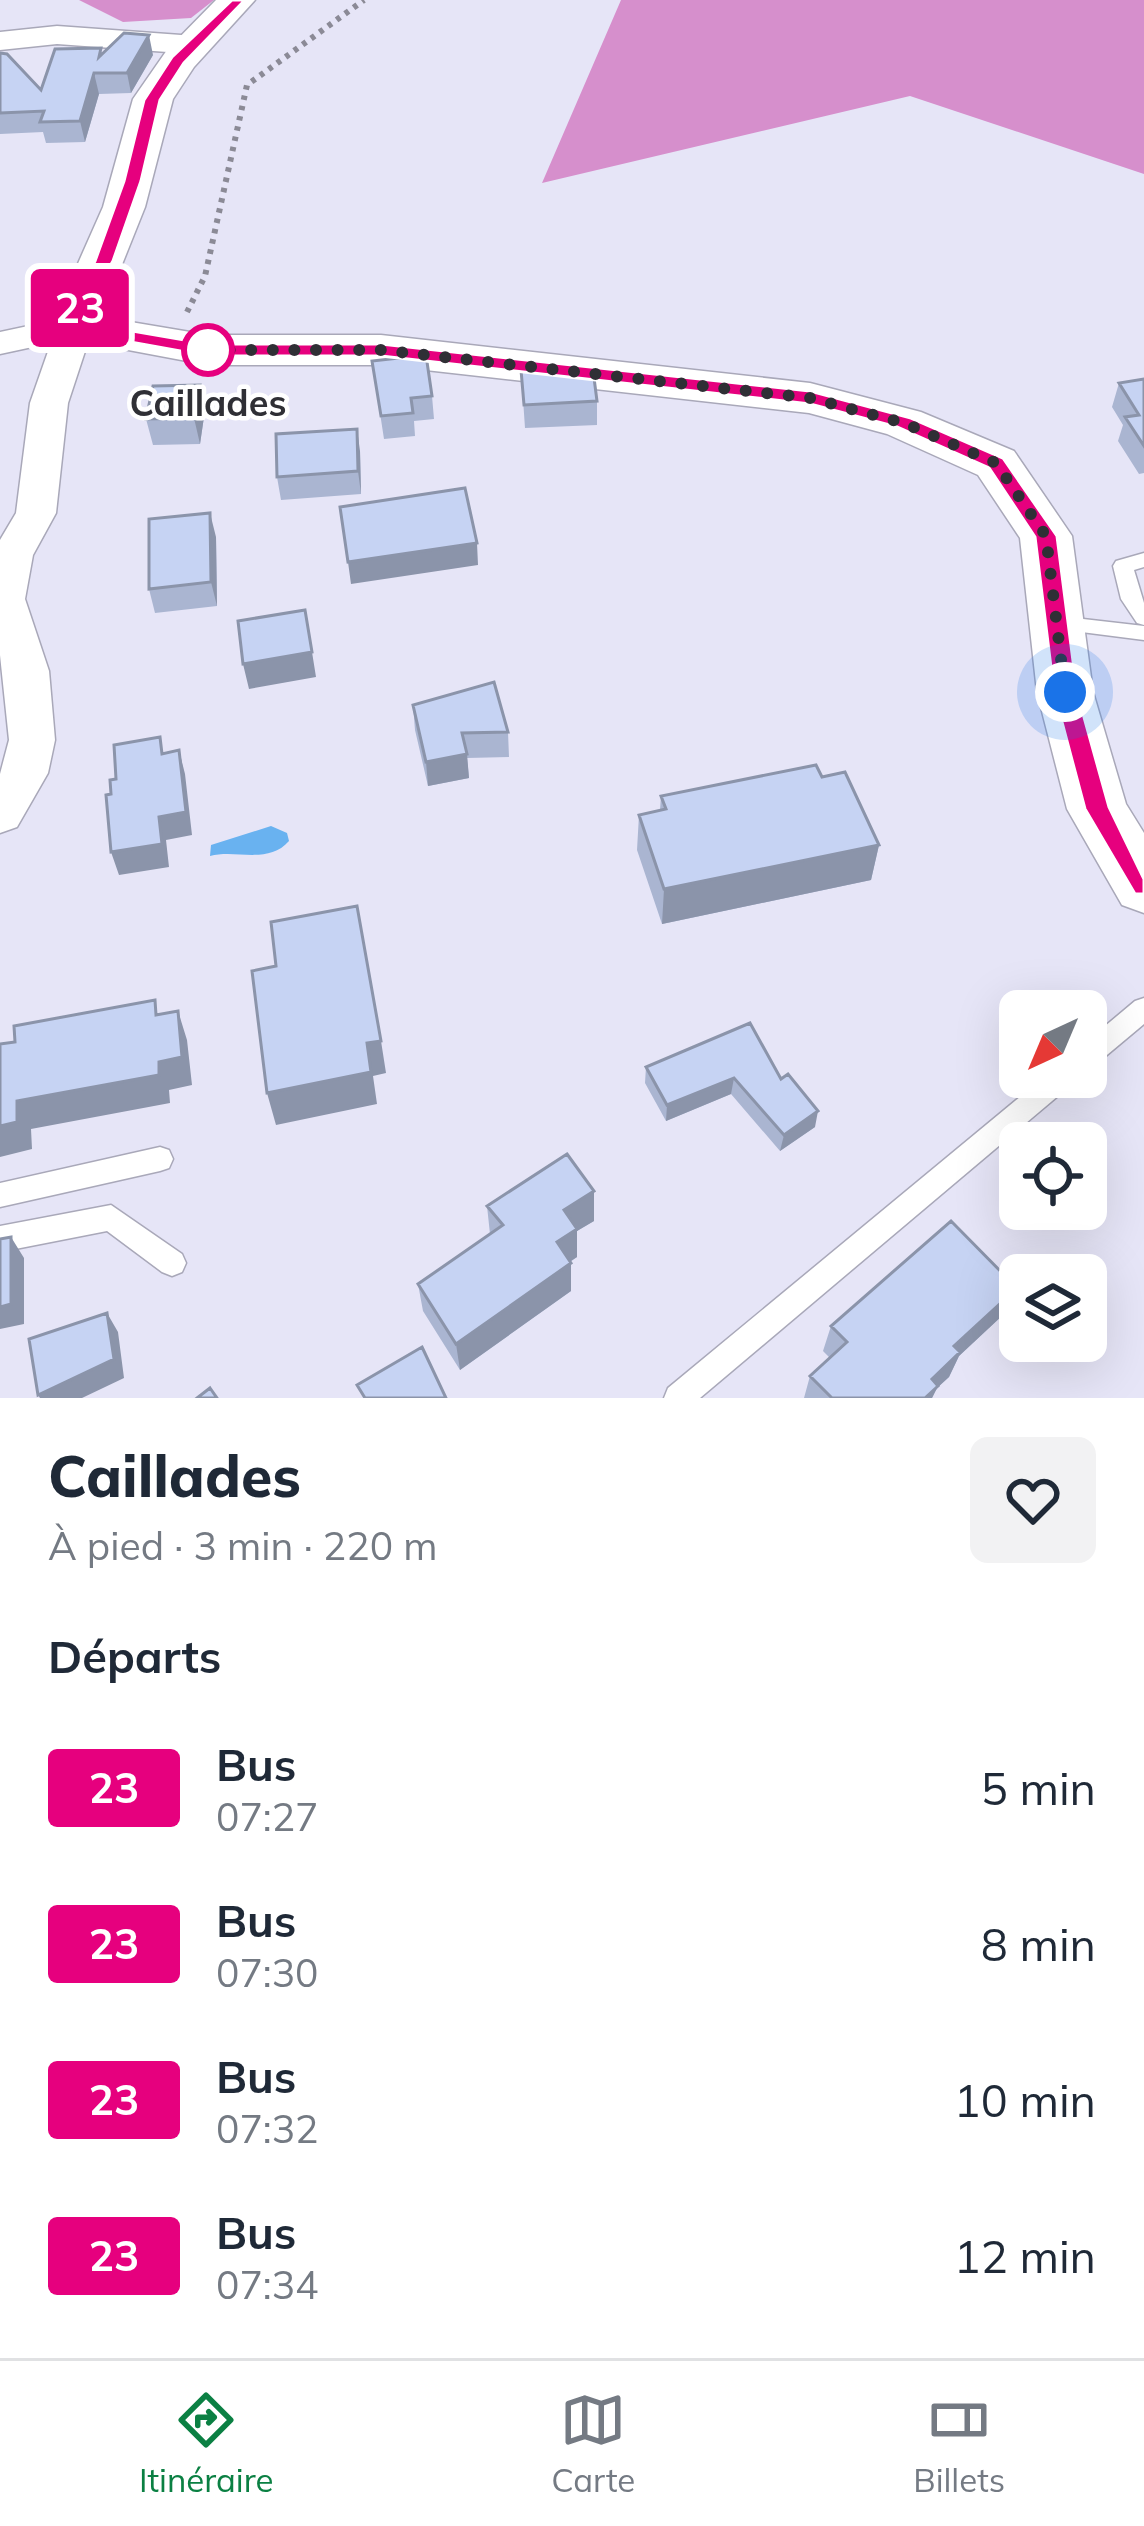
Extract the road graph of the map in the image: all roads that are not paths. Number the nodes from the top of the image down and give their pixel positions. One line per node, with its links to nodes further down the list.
1 (237, 0): 3 (street)
2 (0, 41): 3 (street)
3 (195, 45): 4 (street)
4 (119, 335): 5 (street); 6 (street); 9 (street)
5 (0, 344)
6 (14, 530): 11 (street)
7 (1144, 560): 8 (lane)
8 (1144, 618)
9 (1057, 622): 10 (lane); 12 (street)
10 (1144, 633)
11 (0, 814)
12 (1144, 887)
13 (1144, 1009): 14 (lane)
14 (1107, 1040)
15 (1037, 1098): 20 (lane)
16 (160, 1160): 17 (lane)
17 (0, 1195)
18 (0, 1239): 19 (lane)
19 (172, 1262)
20 (678, 1398)

